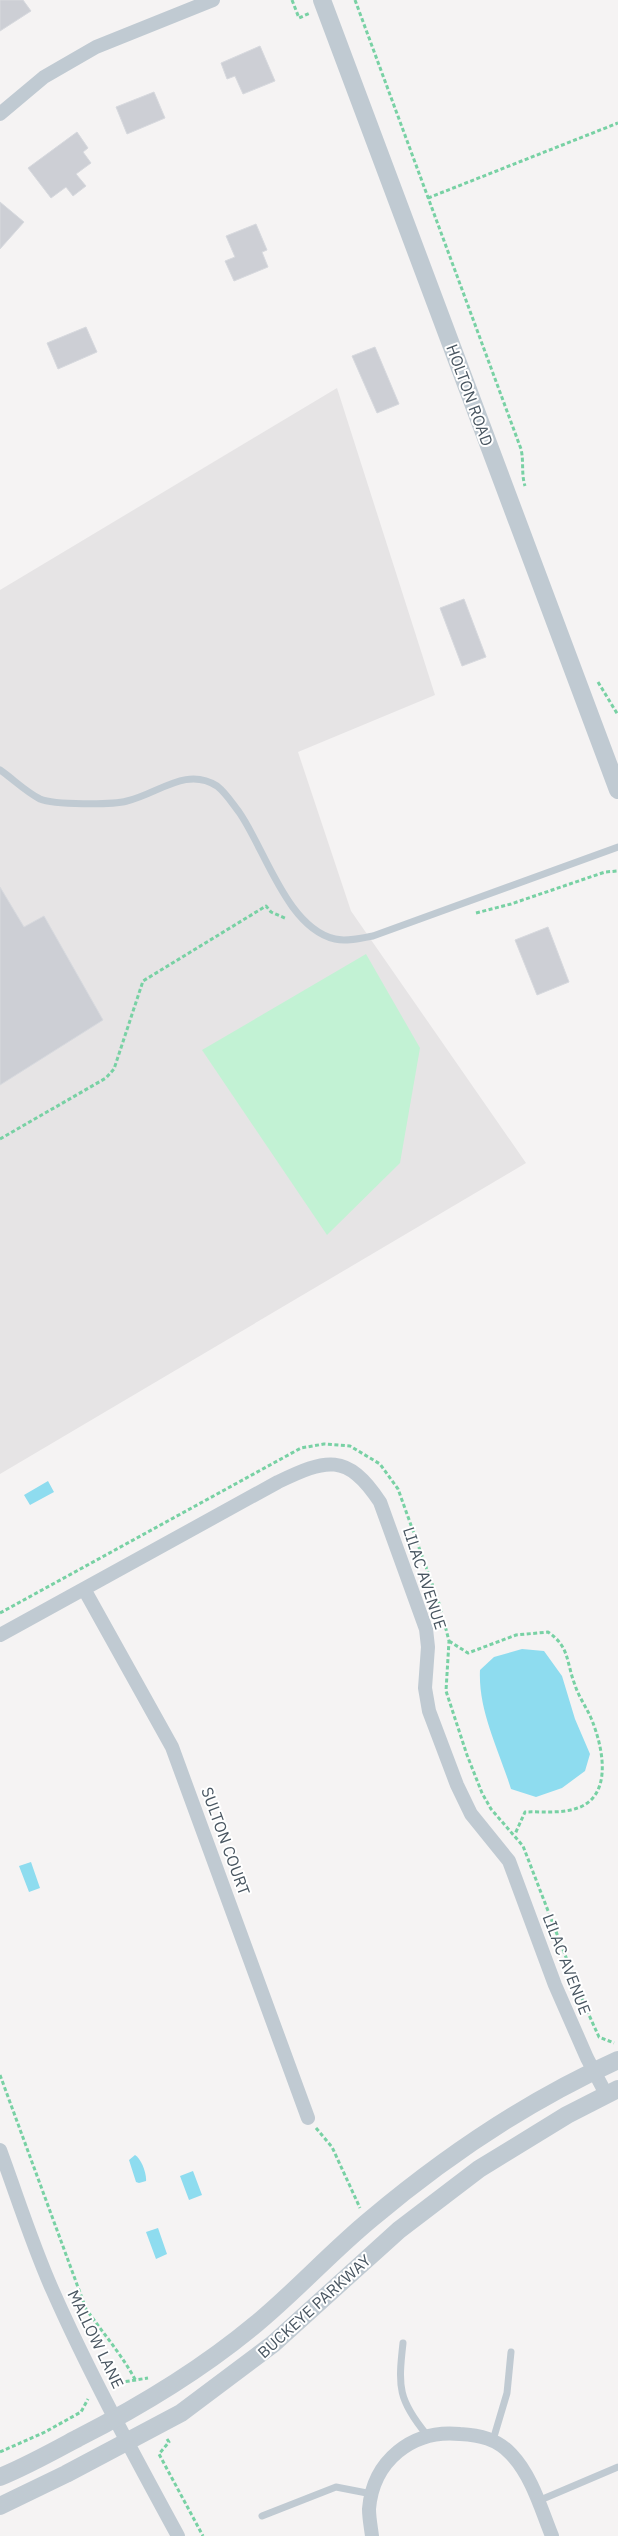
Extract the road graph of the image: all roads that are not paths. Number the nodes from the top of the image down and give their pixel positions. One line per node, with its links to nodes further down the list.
1 (213, 0): 3 (street)
2 (322, 0): 5 (street, HOLTON ROAD)
3 (0, 114)
4 (0, 770): 6 (lane)
5 (618, 790)
6 (618, 847)
7 (84, 1589): 8 (street, LILAC AVENUE); 10 (street, LILAC AVENUE); 12 (street, SULTON COURT)
8 (0, 1635)
9 (616, 2052): 10 (street, BUCKEYE PARKWAY)
10 (593, 2071): 11 (street, LILAC AVENUE); 16 (street, BUCKEYE PARKWAY)
11 (612, 2092): 19 (street, BUCKEYE PARKWAY)
12 (308, 2118)
13 (0, 2150): 16 (street, MALLOW LANE)
14 (403, 2343): 17 (lane)
15 (511, 2352): 18 (lane)
16 (115, 2419): 19 (street, MALLOW LANE); 21 (street, BUCKEYE PARKWAY)
17 (427, 2436): 18 (street); 22 (street)
18 (493, 2440): 23 (street)
19 (128, 2442): 24 (street, BUCKEYE PARKWAY); 26 (street, MALLOW LANE)
20 (618, 2467): 23 (lane)
21 (0, 2477)
22 (372, 2494): 25 (lane); 27 (street)
23 (538, 2501): 28 (street)
24 (0, 2506)
25 (262, 2516)
26 (178, 2536)
27 (372, 2536)
28 (552, 2536)

